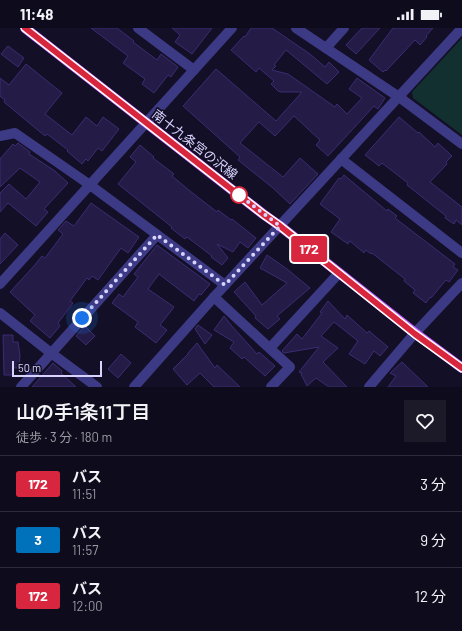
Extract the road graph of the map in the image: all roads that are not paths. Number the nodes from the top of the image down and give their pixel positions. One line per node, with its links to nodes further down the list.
1 (25, 28): 10 (main road, 南十九条宮の沢線)
2 (138, 28): 8 (street)
3 (232, 28): 8 (street)
4 (296, 28): 7 (street)
5 (344, 28): 7 (street)
6 (462, 28): 9 (street)
7 (326, 48): 9 (street)
8 (194, 70): 10 (street)
9 (399, 97): 12 (street); 13 (street)
10 (147, 123): 14 (street); 15 (main road, 南十九条宮の沢線)
11 (0, 136): 14 (street)
12 (462, 144)
13 (342, 159): 15 (street); 17 (street)
14 (90, 186): 16 (street); 20 (street)
15 (280, 226): 18 (main road, 南十九条宮の沢線); 21 (street)
16 (157, 235): 21 (street); 26 (street)
17 (462, 252)
18 (339, 273): 24 (main road, 南十九条宮の沢線); 25 (street)
19 (462, 283): 24 (street)
20 (0, 284)
21 (225, 285): 22 (street)
22 (214, 297): 25 (street); 30 (street)
23 (0, 313): 26 (street)
24 (415, 334): 27 (main road, 南十九条宮の沢線); 32 (street)
25 (270, 348): 31 (street)
26 (50, 353): 28 (street); 29 (street)
27 (462, 368)
28 (21, 387)
29 (97, 387)
30 (134, 387)
31 (271, 387)
32 (369, 387)

